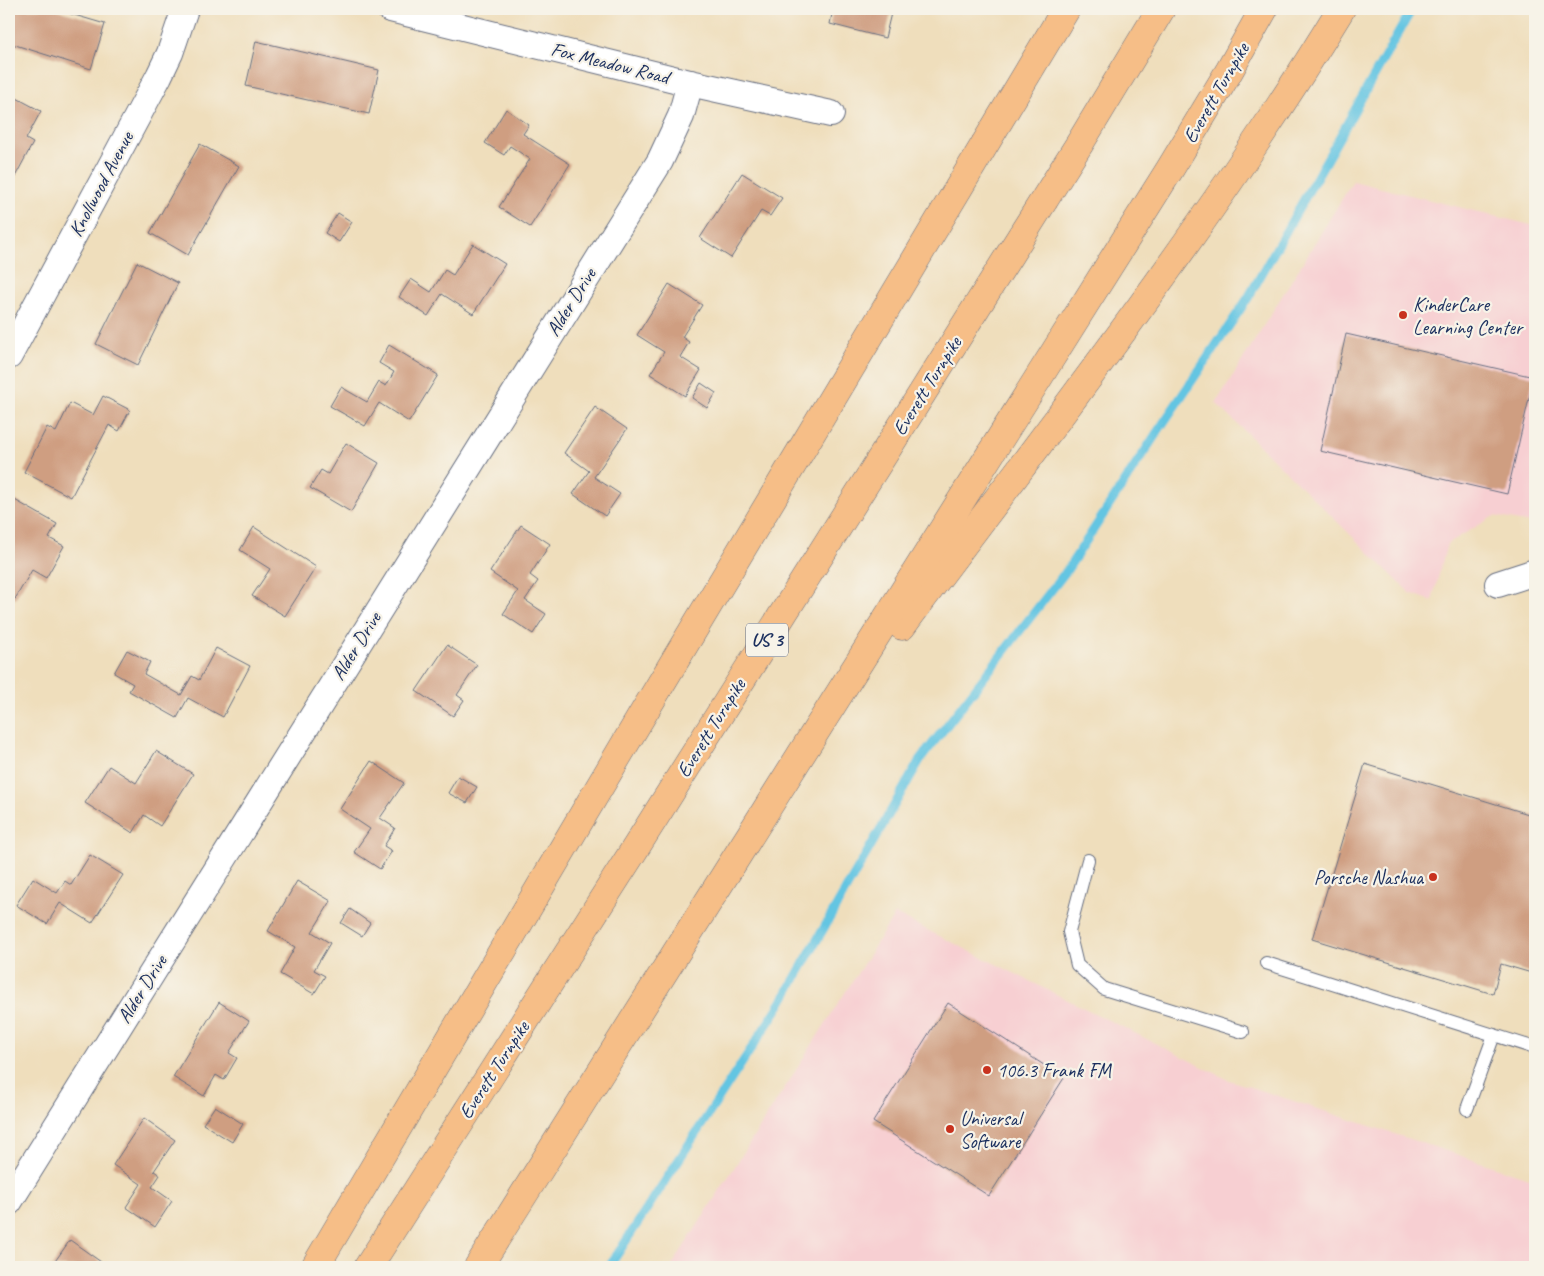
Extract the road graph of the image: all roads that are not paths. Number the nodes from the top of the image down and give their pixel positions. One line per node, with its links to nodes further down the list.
1 (185, 9): 9 (street, Knollwood Avenue)
2 (390, 9): 7 (street, Fox Meadow Road)
3 (1066, 9): 21 (highway)
4 (1160, 9): 22 (highway, Everett Turnpike / US 3)
5 (1264, 9): 12 (highway, Everett Turnpike)
6 (1341, 9): 12 (highway)
7 (690, 84): 8 (street, Fox Meadow Road); 19 (street, Alder Drive)
8 (831, 114)
9 (9, 356)
10 (1535, 572): 11 (street)
11 (1498, 584)
12 (782, 785): 23 (highway, Everett Turnpike)
13 (1088, 860): 15 (lane)
14 (1266, 963): 16 (lane)
15 (1243, 1032)
16 (1494, 1035): 17 (lane); 18 (lane)
17 (1535, 1048)
18 (1467, 1109)
19 (18, 1167): 20 (street, Alder Drive)
20 (9, 1202)
21 (315, 1267)
22 (368, 1267)
23 (478, 1267)

